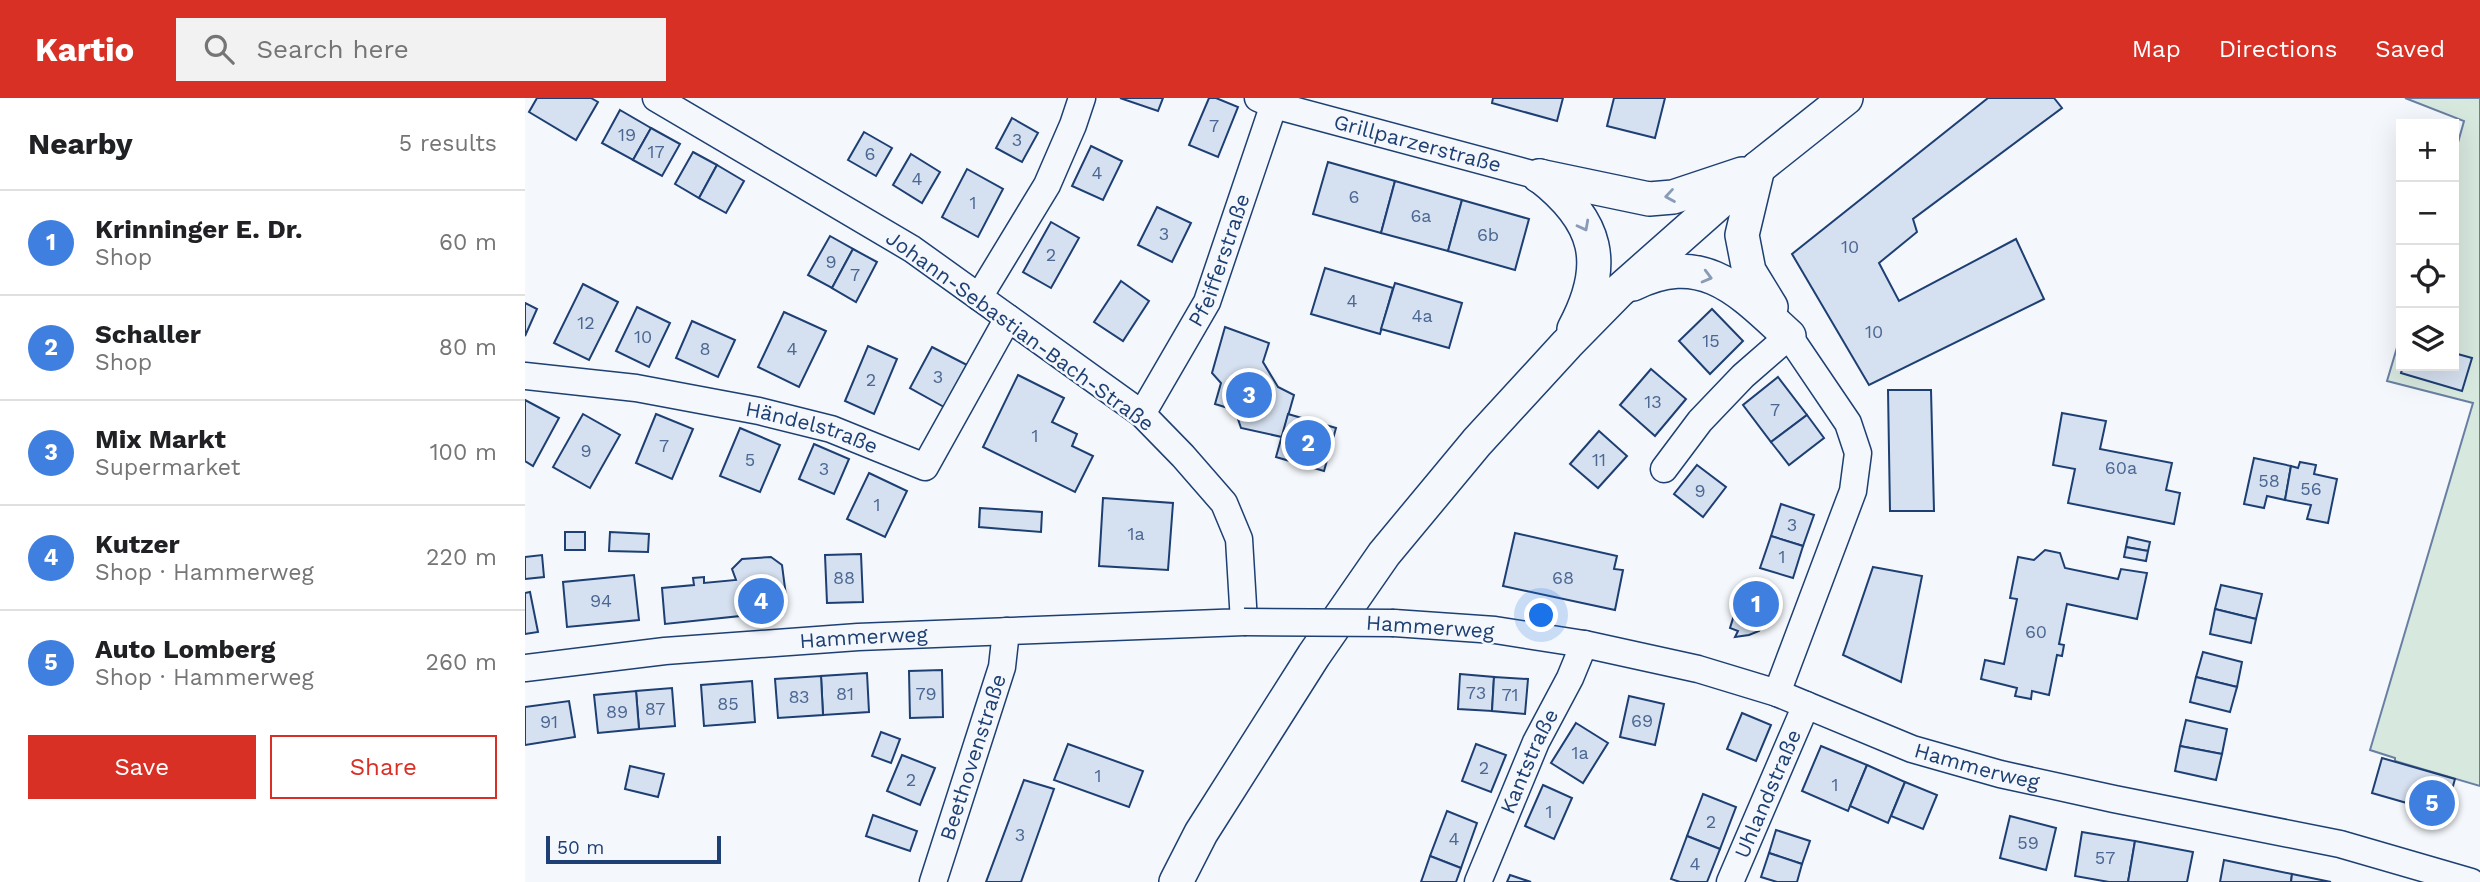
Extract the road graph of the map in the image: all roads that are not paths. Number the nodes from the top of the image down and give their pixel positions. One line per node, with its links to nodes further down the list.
1 (656, 98): 8 (street, Johann-Sebastian-Bach-Straße)
2 (1082, 98): 8 (street)
3 (1846, 98): 5 (main road)
4 (1269, 100): 6 (street, Grillparzerstraße); 13 (street, Pfeifferstraße)
5 (1758, 169): 6 (main road, one-way to 6); 7 (main road); 10 (main road)
6 (1539, 176): 11 (main road, one-way to 11)
7 (1619, 291): 10 (main road, one-way to 10); 11 (main road)
8 (979, 297): 9 (street, Johann-Sebastian-Bach-Straße)
9 (1008, 318): 12 (street, Händelstraße); 13 (street, Johann-Sebastian-Bach-Straße)
10 (1789, 336): 14 (street); 19 (street)
11 (1567, 344): 22 (main road)
12 (525, 376)
13 (1142, 414): 15 (street, Johann-Sebastian-Bach-Straße)
14 (1664, 468)
15 (1244, 622): 16 (street, Hammerweg); 17 (street, Hammerweg, bridge)
16 (1006, 631): 18 (street, Hammerweg); 21 (street, Beethovenstraße)
17 (1584, 644): 19 (street, Hammerweg); 23 (street, Kantstraße)
18 (525, 668)
19 (1777, 693): 20 (street, Hammerweg)
20 (1806, 705): 24 (street, Uhlandstraße); 25 (street, Hammerweg)
21 (933, 882)
22 (1176, 882)
23 (1478, 882)
24 (1730, 882)
25 (2471, 882)

